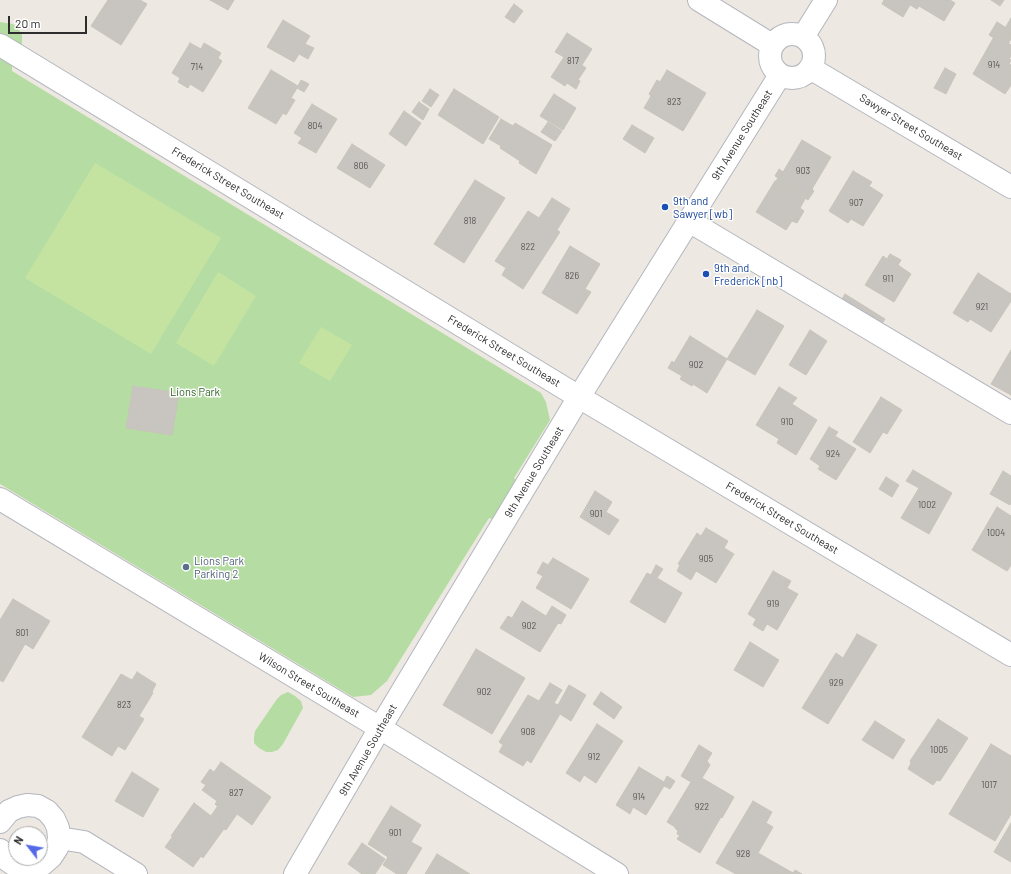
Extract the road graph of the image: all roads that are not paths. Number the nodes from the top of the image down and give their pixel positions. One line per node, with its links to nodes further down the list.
1 (699, 0): 5 (street)
2 (826, 0): 3 (street)
3 (803, 37): 5 (street); 6 (street)
4 (0, 44): 10 (street, Frederick Street Southeast)
5 (772, 45): 7 (street)
6 (810, 68): 7 (street); 8 (street, Sawyer Street Southeast)
7 (780, 75): 9 (street, 9th Avenue Southeast)
8 (1011, 187)
9 (688, 221): 10 (street, 9th Avenue Southeast); 11 (street)
10 (579, 397): 13 (street, Frederick Street Southeast); 14 (street, 9th Avenue Southeast)
11 (1011, 413)
12 (0, 498): 14 (street, Wilson Street Southeast)
13 (1011, 655)
14 (380, 728): 19 (street, 9th Avenue Southeast); 20 (street, Wilson Street Southeast)
15 (0, 822): 16 (street)
16 (59, 838): 17 (street); 18 (street)
17 (0, 850)
18 (136, 874)
19 (295, 874)
20 (617, 874)

